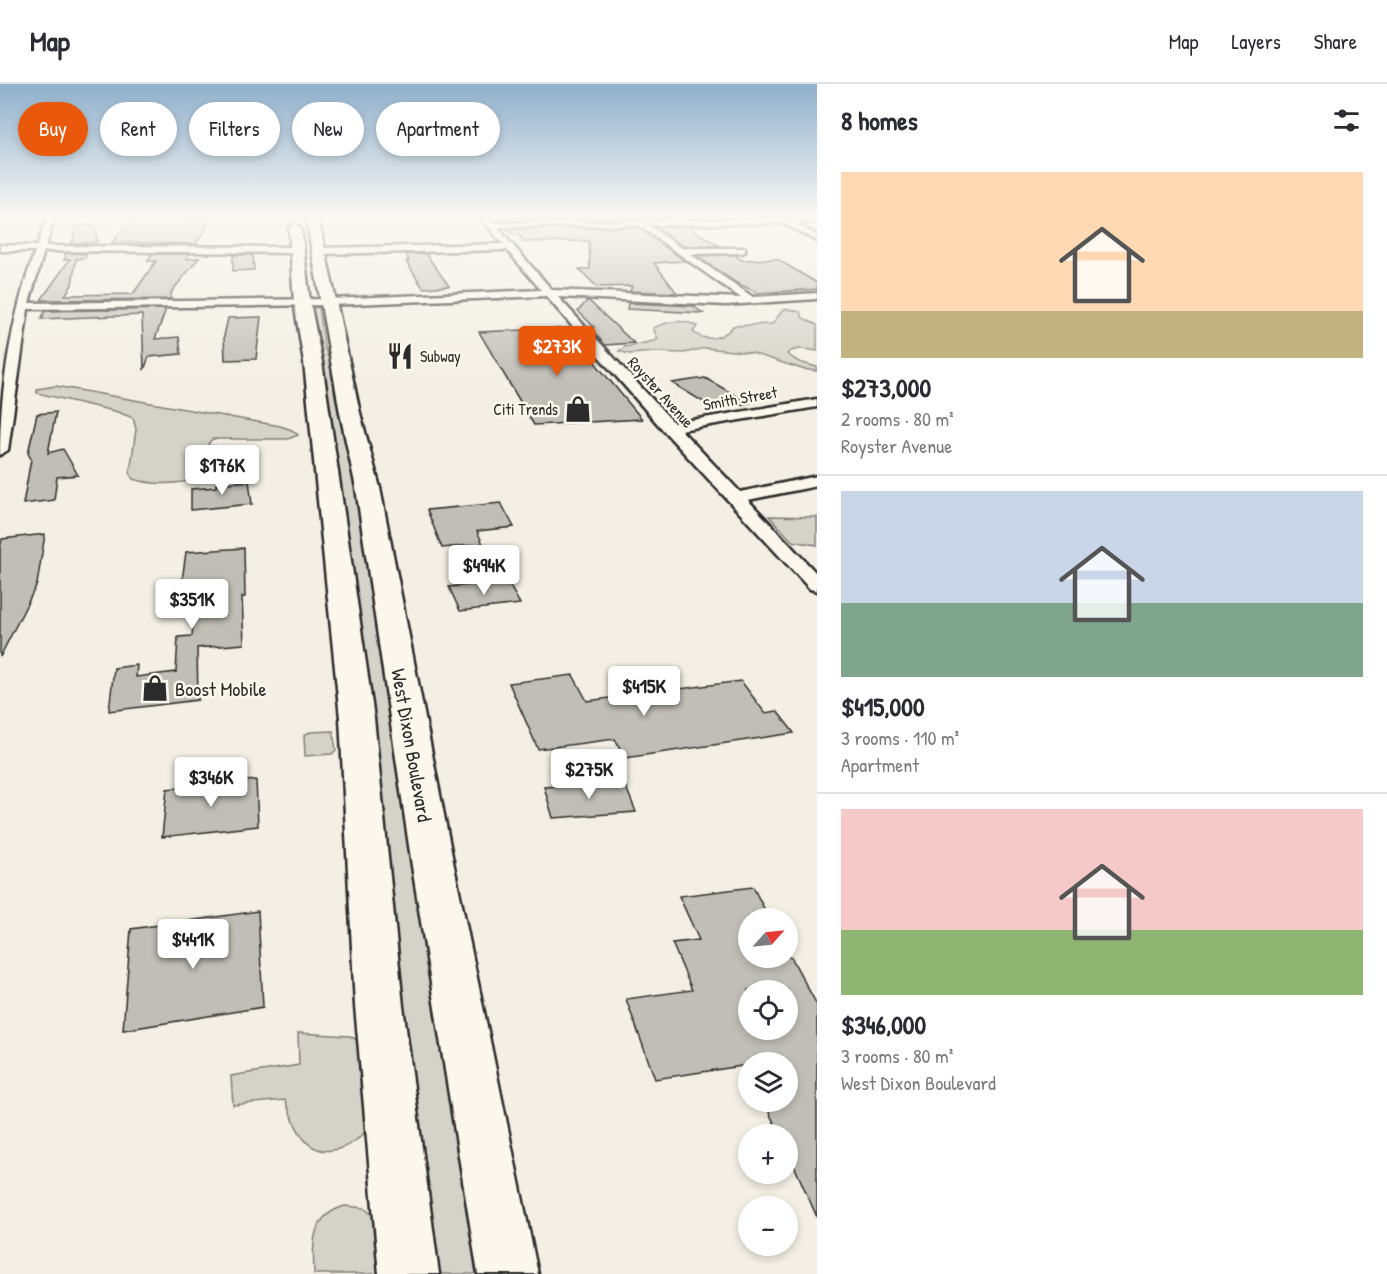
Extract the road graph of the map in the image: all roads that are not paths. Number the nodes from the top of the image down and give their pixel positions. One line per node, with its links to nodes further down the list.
1 (33, 273): 9 (street)
2 (312, 273): 8 (highway, West Dixon Boulevard)
3 (531, 273): 5 (street, Royster Avenue)
4 (712, 273): 7 (street)
5 (547, 292): 7 (street); 8 (street); 11 (street, Royster Avenue)
6 (817, 296): 7 (street)
7 (752, 301)
8 (316, 302): 9 (street); 16 (highway, West Dixon Boulevard); 17 (highway, West Dixon Boulevard)
9 (23, 306): 12 (street)
10 (817, 403): 11 (street, Smith Street)
11 (669, 428): 14 (street, Royster Avenue)
12 (1, 442)
13 (817, 482): 14 (street)
14 (735, 498): 15 (street, Royster Avenue)
15 (817, 585)
16 (409, 1274)
17 (508, 1274)

